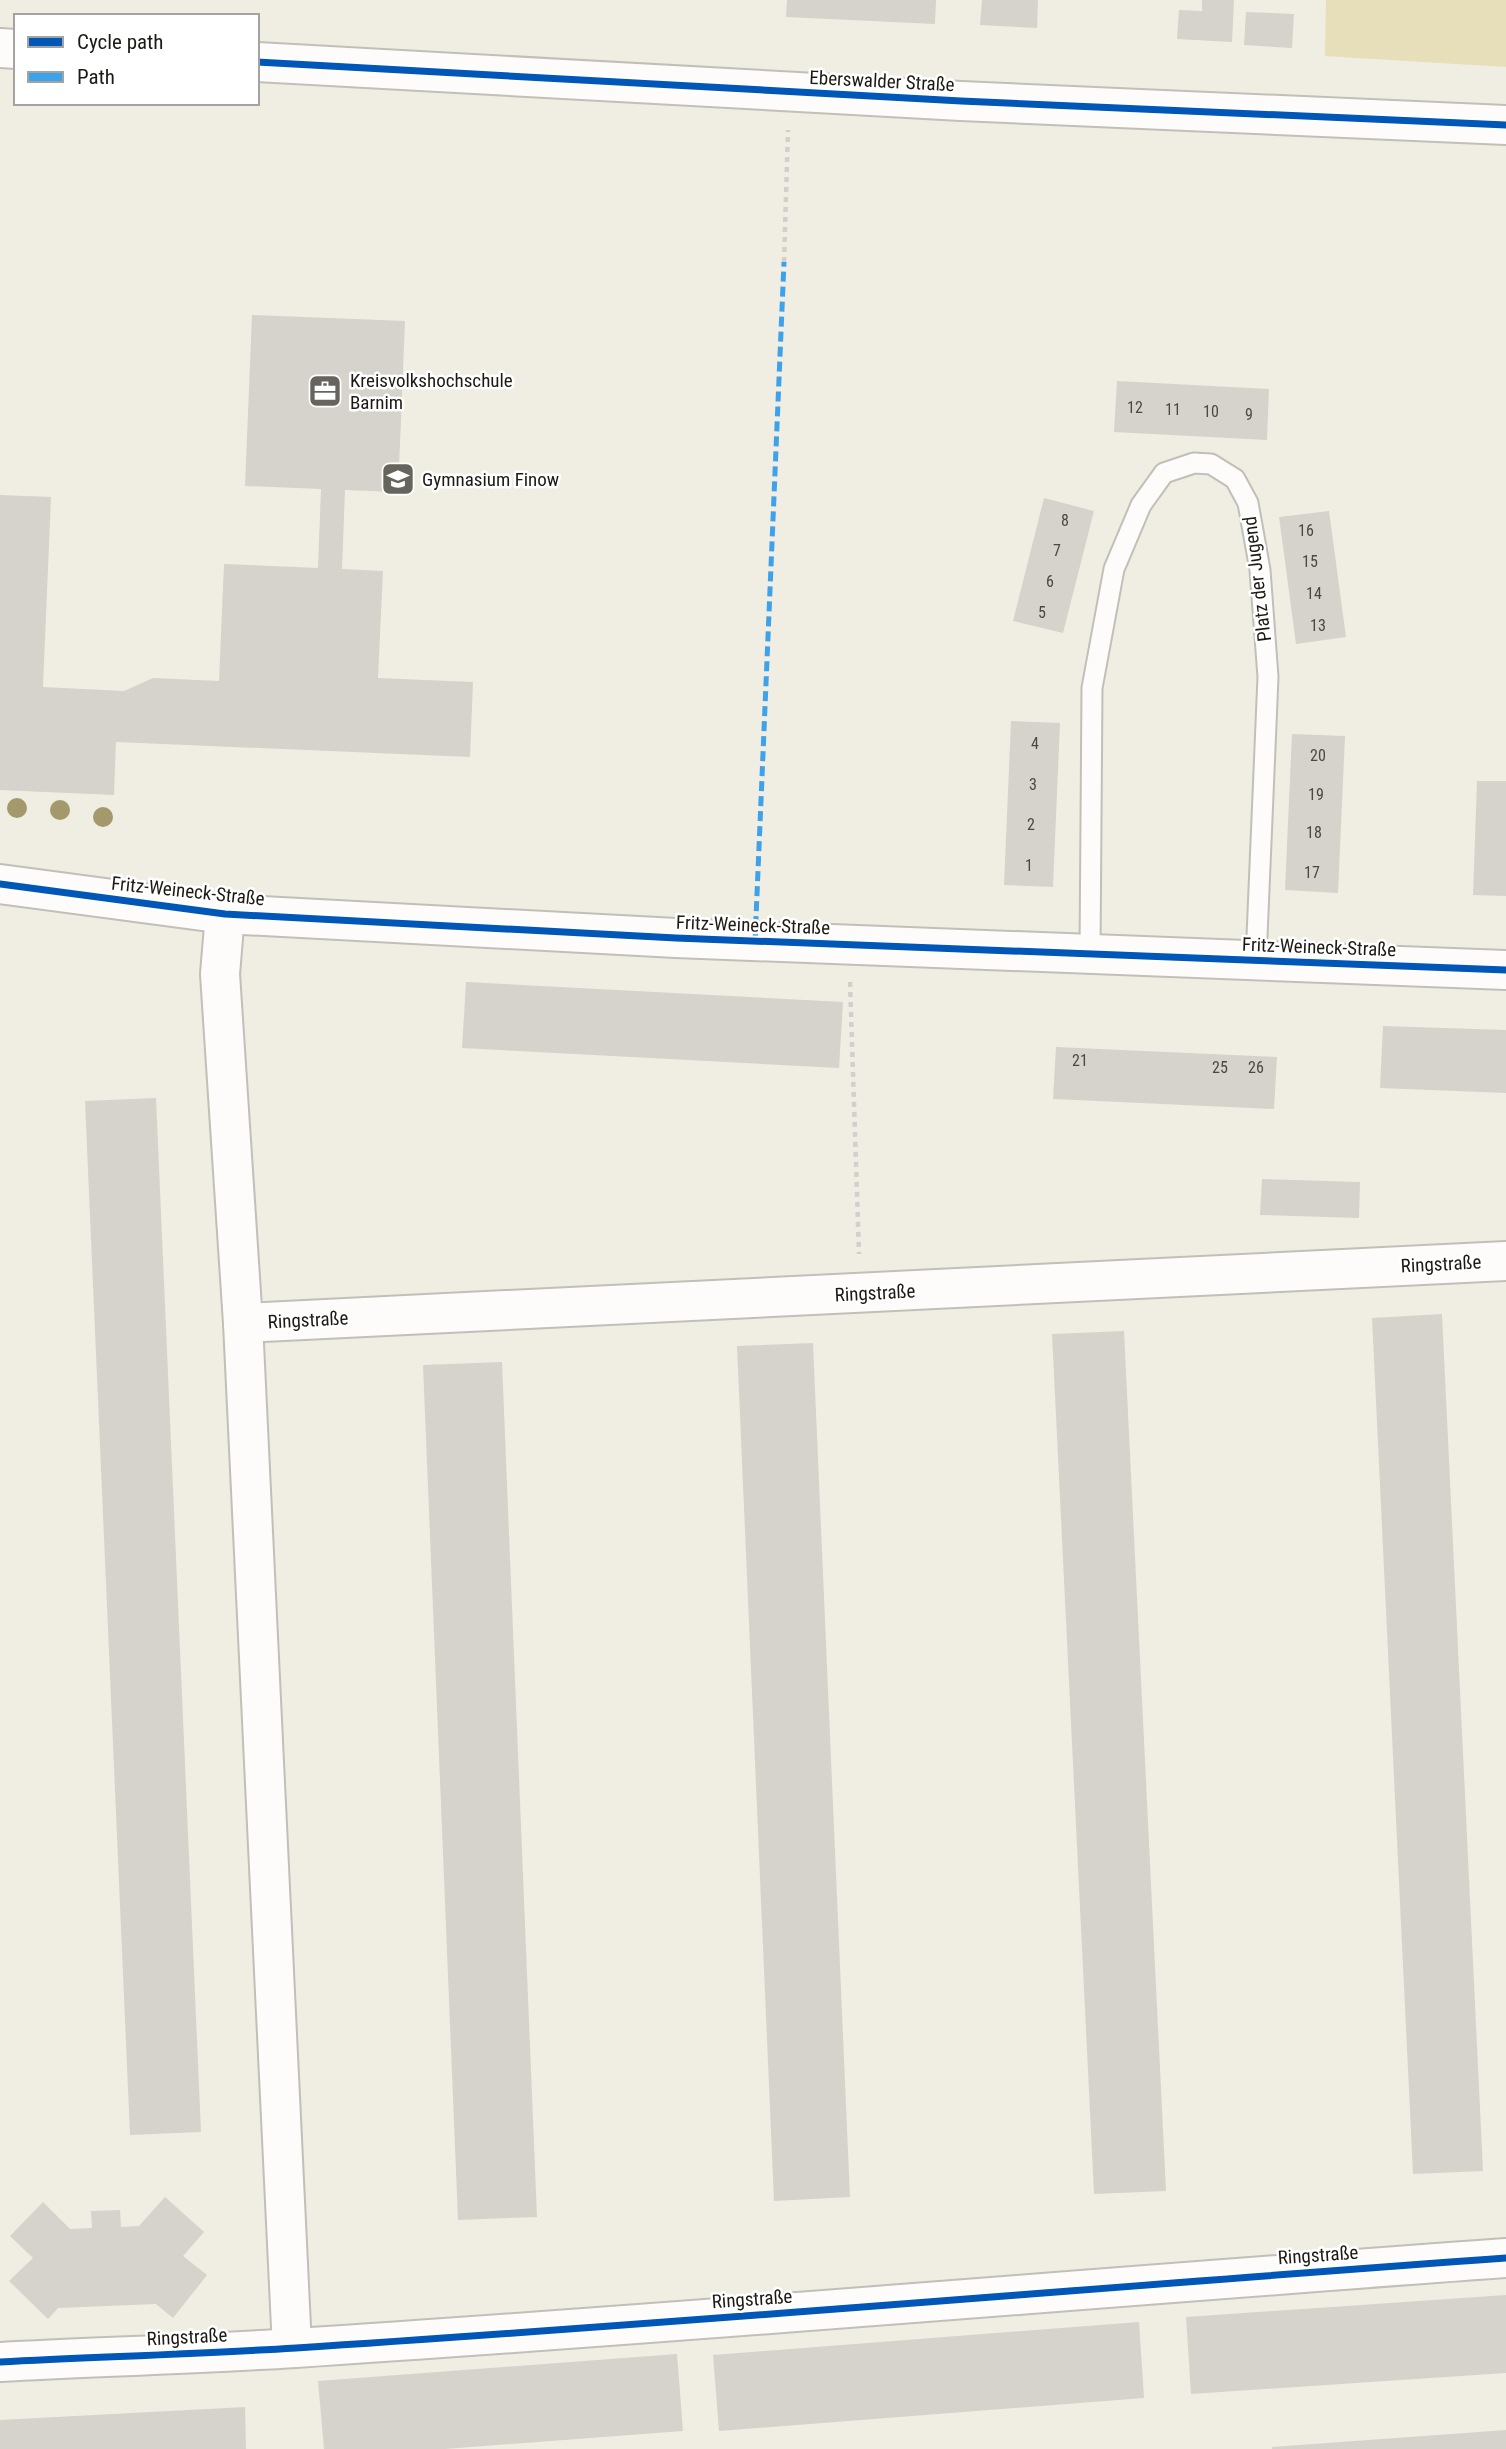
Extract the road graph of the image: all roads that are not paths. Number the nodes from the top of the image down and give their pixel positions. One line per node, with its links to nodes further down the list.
1 (259, 62): 2 (street, Eberswalder Straße)
2 (1506, 125)
3 (0, 884): 4 (street, Fritz-Weineck-Straße)
4 (225, 914): 5 (street, Fritz-Weineck-Straße); 9 (street, Ringstraße)
5 (1090, 954): 6 (street, Fritz-Weineck-Straße); 6 (lane, Platz der Jugend)
6 (1256, 960): 7 (street, Fritz-Weineck-Straße)
7 (1506, 970)
8 (1506, 1261): 9 (street, Ringstraße)
9 (243, 1324): 11 (street, Ringstraße)
10 (1506, 2258): 11 (street, Ringstraße)
11 (292, 2348): 12 (street, Ringstraße)
12 (0, 2362)

